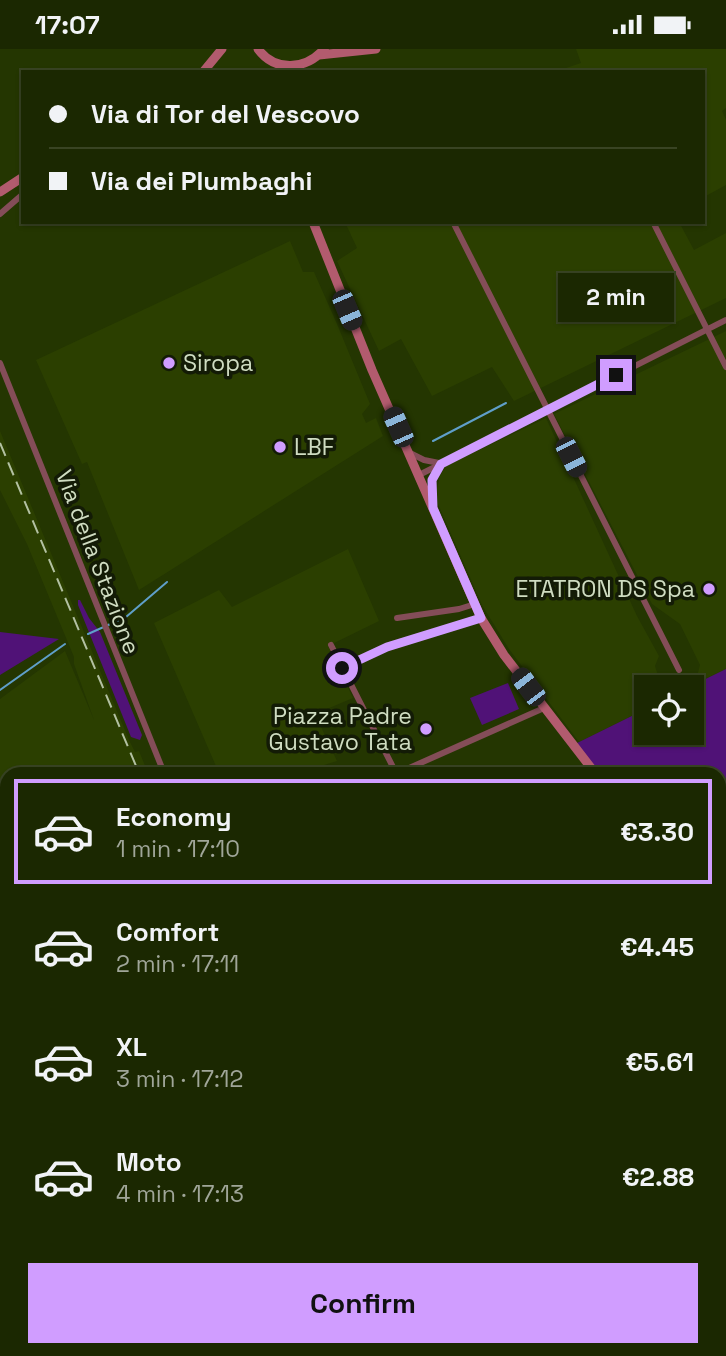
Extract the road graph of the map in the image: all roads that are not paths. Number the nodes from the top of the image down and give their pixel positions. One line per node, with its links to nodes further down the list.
1 (220, 49): 7 (main road)
2 (258, 49): 5 (main road)
3 (376, 49): 4 (main road)
4 (321, 52): 6 (main road)
5 (270, 60): 6 (main road); 8 (main road)
6 (298, 68)
7 (204, 70)
8 (272, 70)
9 (21, 178): 10 (main road)
10 (0, 191)
11 (21, 196): 12 (street)
12 (0, 213)
13 (314, 224): 21 (main road)
14 (454, 224): 20 (street)
15 (654, 224): 17 (street)
16 (726, 320): 17 (street)
17 (707, 329): 19 (street); 20 (street)
18 (0, 363): 32 (street, Via della Stazione)
19 (726, 367)
20 (547, 410): 22 (street); 30 (street)
21 (409, 452): 22 (street); 23 (main road)
22 (441, 464): 23 (street); 24 (street)
23 (419, 475): 24 (main road)
24 (433, 508): 25 (main road)
25 (475, 604): 26 (street); 27 (main road)
26 (397, 618)
27 (481, 618): 29 (street); 31 (main road)
28 (331, 645): 29 (street)
29 (342, 668): 33 (street)
30 (679, 670)
31 (544, 708): 34 (street); 35 (main road)
32 (162, 767)
33 (394, 767)
34 (411, 767)
35 (590, 767)

